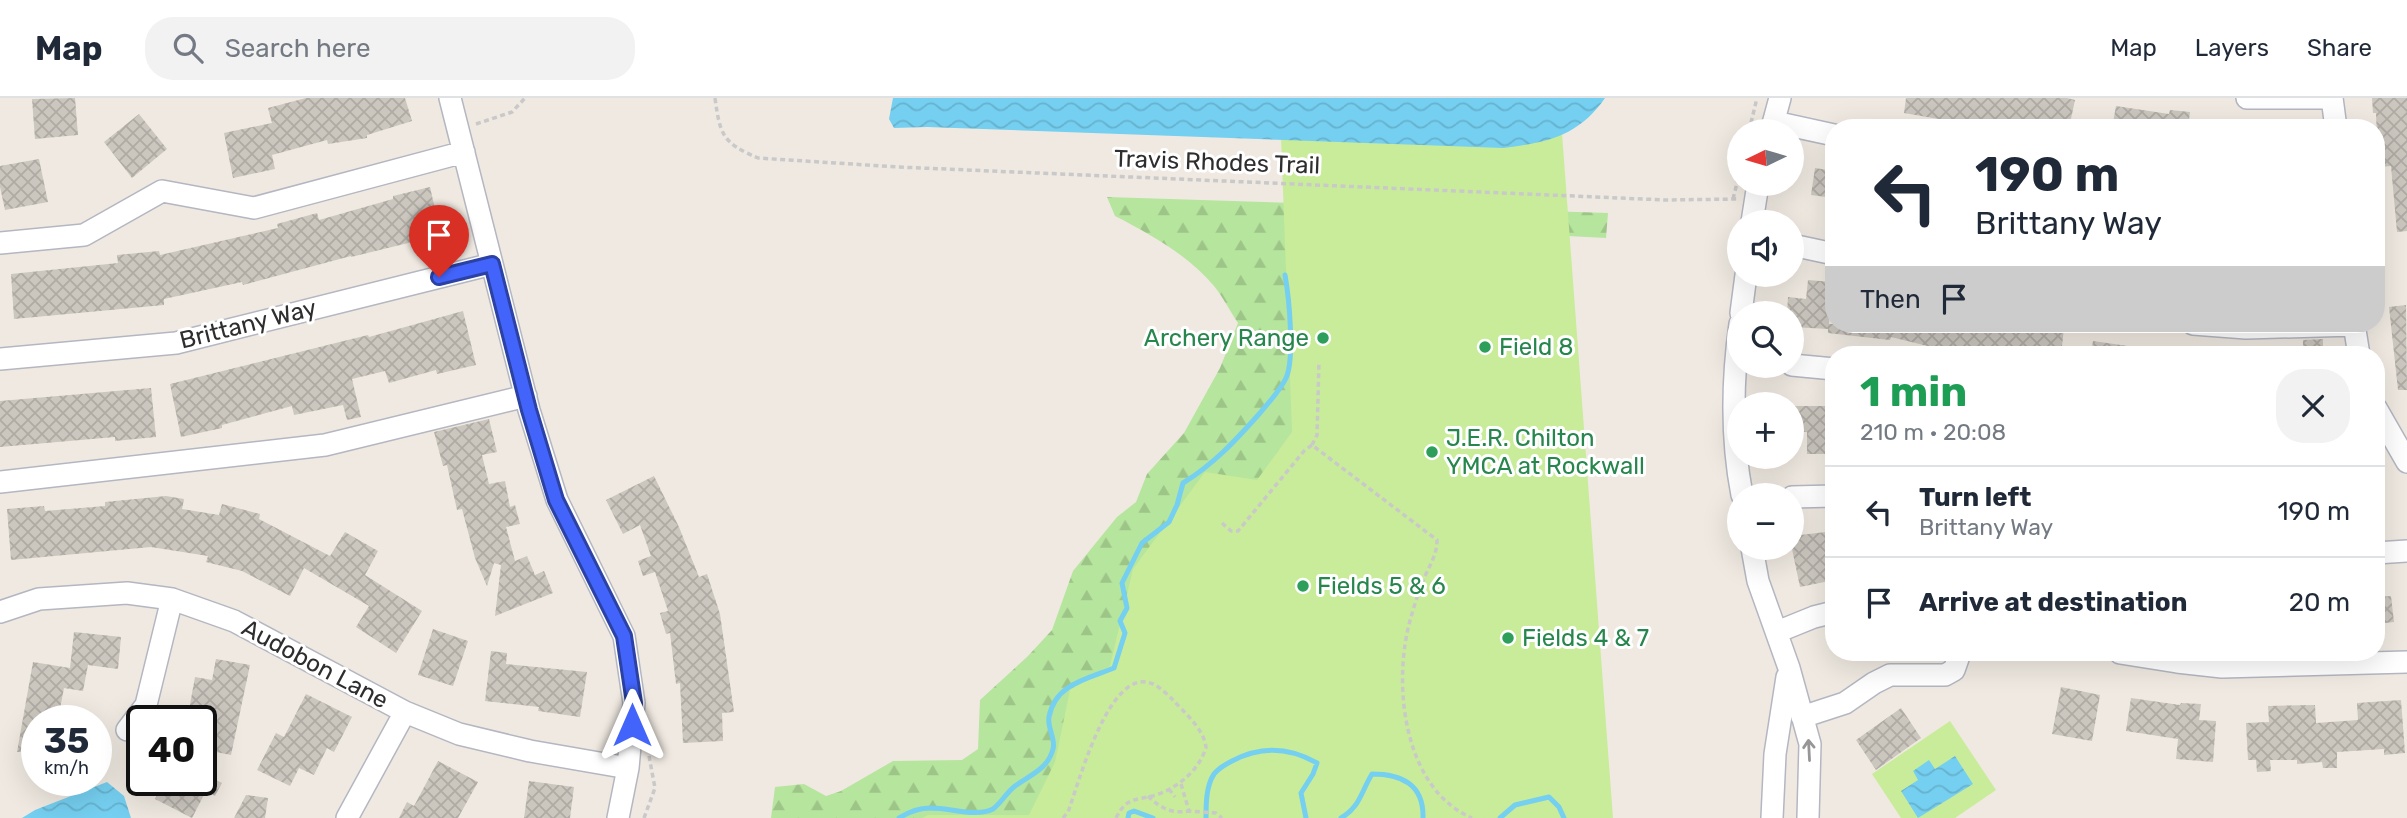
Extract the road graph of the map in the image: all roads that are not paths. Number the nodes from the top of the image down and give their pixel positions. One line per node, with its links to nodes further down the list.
1 (450, 98): 9 (street)
2 (1780, 98): 5 (street)
3 (2247, 98): 4 (street)
4 (2332, 98): 6 (street)
5 (1774, 119)
6 (2335, 119)
7 (1804, 131): 8 (street)
8 (1825, 134)
9 (464, 152): 10 (street); 13 (street)
10 (0, 243)
11 (1804, 248): 12 (street)
12 (1825, 252)
13 (492, 264): 14 (street, Brittany Way); 18 (street)
14 (0, 359)
15 (1804, 366): 16 (street)
16 (1825, 368)
17 (1735, 378): 22 (street)
18 (526, 396): 21 (street); 39 (street)
19 (2385, 430): 20 (street)
20 (2407, 462)
21 (0, 482)
22 (1740, 483)
23 (1825, 496): 24 (street)
24 (1804, 497)
25 (2407, 551): 26 (street)
26 (2385, 552)
27 (1754, 560): 31 (street)
28 (172, 599): 29 (street, Audobon Lane); 36 (street); 37 (street, Audobon Lane)
29 (0, 612)
30 (1825, 614): 31 (street)
31 (1777, 632): 35 (street)
32 (1957, 661): 38 (street)
33 (2171, 661): 34 (street)
34 (2407, 662)
35 (1789, 668): 38 (street); 42 (street)
36 (146, 705)
37 (405, 712): 39 (street, Audobon Lane); 40 (street)
38 (1802, 717): 43 (street, one-way to 38)
39 (628, 768): 41 (street)
40 (347, 818)
41 (618, 818)
42 (1772, 818)
43 (1808, 818)

